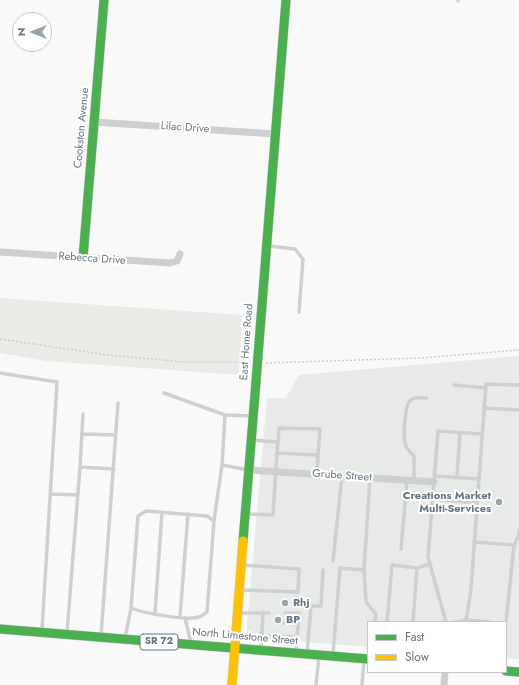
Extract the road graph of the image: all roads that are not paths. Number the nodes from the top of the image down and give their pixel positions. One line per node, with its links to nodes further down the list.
1 (104, 0): 3 (street, Cookston Avenue)
2 (286, 0): 4 (street, East Home Road)
3 (95, 122): 4 (street, Lilac Drive); 8 (street, Cookston Avenue)
4 (275, 134): 5 (street, East Home Road)
5 (267, 246): 9 (lane); 21 (street, East Home Road, bridge)
6 (0, 252): 8 (street, Rebecca Drive)
7 (180, 254): 8 (street, Rebecca Drive)
8 (83, 258)
9 (299, 312)
10 (0, 373): 42 (lane)
11 (454, 385): 13 (lane)
12 (519, 385): 13 (lane)
13 (486, 388): 17 (lane)
14 (164, 393): 20 (lane)
15 (427, 398): 41 (lane)
16 (118, 403): 25 (lane)
17 (484, 408): 18 (lane); 24 (lane)
18 (519, 410)
19 (83, 414): 23 (lane)
20 (225, 416): 21 (lane); 30 (lane)
21 (254, 416): 26 (street, East Home Road)
22 (460, 432): 24 (lane); 37 (lane); 39 (lane)
23 (82, 434): 25 (lane); 31 (lane)
24 (482, 434): 40 (lane)
25 (116, 435): 32 (lane)
26 (252, 440): 27 (lane); 33 (street, East Home Road)
27 (278, 442): 28 (lane); 29 (lane)
28 (277, 453): 29 (lane); 34 (lane)
29 (318, 455): 35 (lane)
30 (222, 465): 33 (lane); 49 (lane)
31 (80, 467): 32 (lane); 43 (lane)
32 (114, 469): 83 (lane)
33 (249, 470): 34 (street, Grube Street); 48 (street, East Home Road)
34 (276, 472): 35 (street, Grube Street); 48 (lane)
35 (317, 474): 36 (street, Grube Street)
36 (342, 476): 38 (street, Grube Street); 54 (lane)
37 (457, 477): 39 (lane); 40 (lane)
38 (370, 478): 41 (street, Grube Street); 59 (lane)
39 (435, 479): 41 (street, Grube Street); 44 (lane)
40 (478, 479): 45 (lane)
41 (411, 481): 53 (lane)
42 (51, 494): 43 (lane); 80 (lane)
43 (78, 495): 81 (lane)
44 (433, 499): 45 (lane); 55 (lane)
45 (477, 503): 51 (lane)
46 (162, 512): 47 (lane); 61 (lane); 66 (lane)
47 (188, 514): 49 (lane); 67 (lane)
48 (246, 514): 56 (street, East Home Road)
49 (214, 521): 68 (lane)
50 (519, 530): 52 (lane)
51 (474, 542): 52 (lane); 73 (lane)
52 (514, 545): 74 (lane)
53 (401, 549)
54 (333, 561)
55 (430, 564): 57 (lane); 72 (lane)
56 (242, 565): 60 (street, East Home Road); 60 (lane)
57 (417, 568): 70 (lane); 71 (lane)
58 (323, 570): 90 (lane)
59 (364, 570): 69 (lane); 92 (lane)
60 (240, 590): 62 (street, East Home Road)
61 (131, 608): 66 (lane); 85 (lane)
62 (238, 613): 63 (lane); 87 (street, East Home Road)
63 (263, 613): 64 (lane); 75 (lane)
64 (269, 613)
65 (285, 613): 78 (lane)
66 (155, 614): 67 (lane)
67 (180, 617): 68 (lane)
68 (185, 618): 86 (lane)
69 (375, 621)
70 (387, 621)
71 (413, 621)
72 (446, 621)
73 (466, 621)
74 (506, 621)
75 (263, 623): 76 (lane); 82 (lane)
76 (268, 623)
77 (284, 623): 78 (lane)
78 (298, 624): 84 (lane)
79 (0, 629): 80 (street, North Limestone Street / SR 72)
80 (42, 632): 81 (street, North Limestone Street / SR 72)
81 (67, 634): 83 (street, North Limestone Street / SR 72)
82 (262, 636): 84 (lane); 88 (lane)
83 (101, 637): 85 (street, North Limestone Street / SR 72)
84 (297, 637): 89 (lane)
85 (125, 639): 86 (street, North Limestone Street / SR 72)
86 (192, 644): 87 (street, North Limestone Street / SR 72)
87 (235, 648): 88 (street, North Limestone Street / SR 72); 97 (street, East Home Road)
88 (261, 650): 89 (street, North Limestone Street / SR 72)
89 (296, 653): 90 (street, North Limestone Street / SR 72)
90 (307, 654): 91 (street, North Limestone Street / SR 72)
91 (319, 655): 92 (street, North Limestone Street / SR 72); 98 (lane)
92 (333, 656): 93 (street, North Limestone Street / SR 72)
93 (366, 659): 99 (lane)
94 (507, 671): 95 (street)
95 (519, 672)
96 (445, 673): 100 (street)
97 (232, 685)
98 (316, 685)
99 (362, 685)
100 (444, 685)

